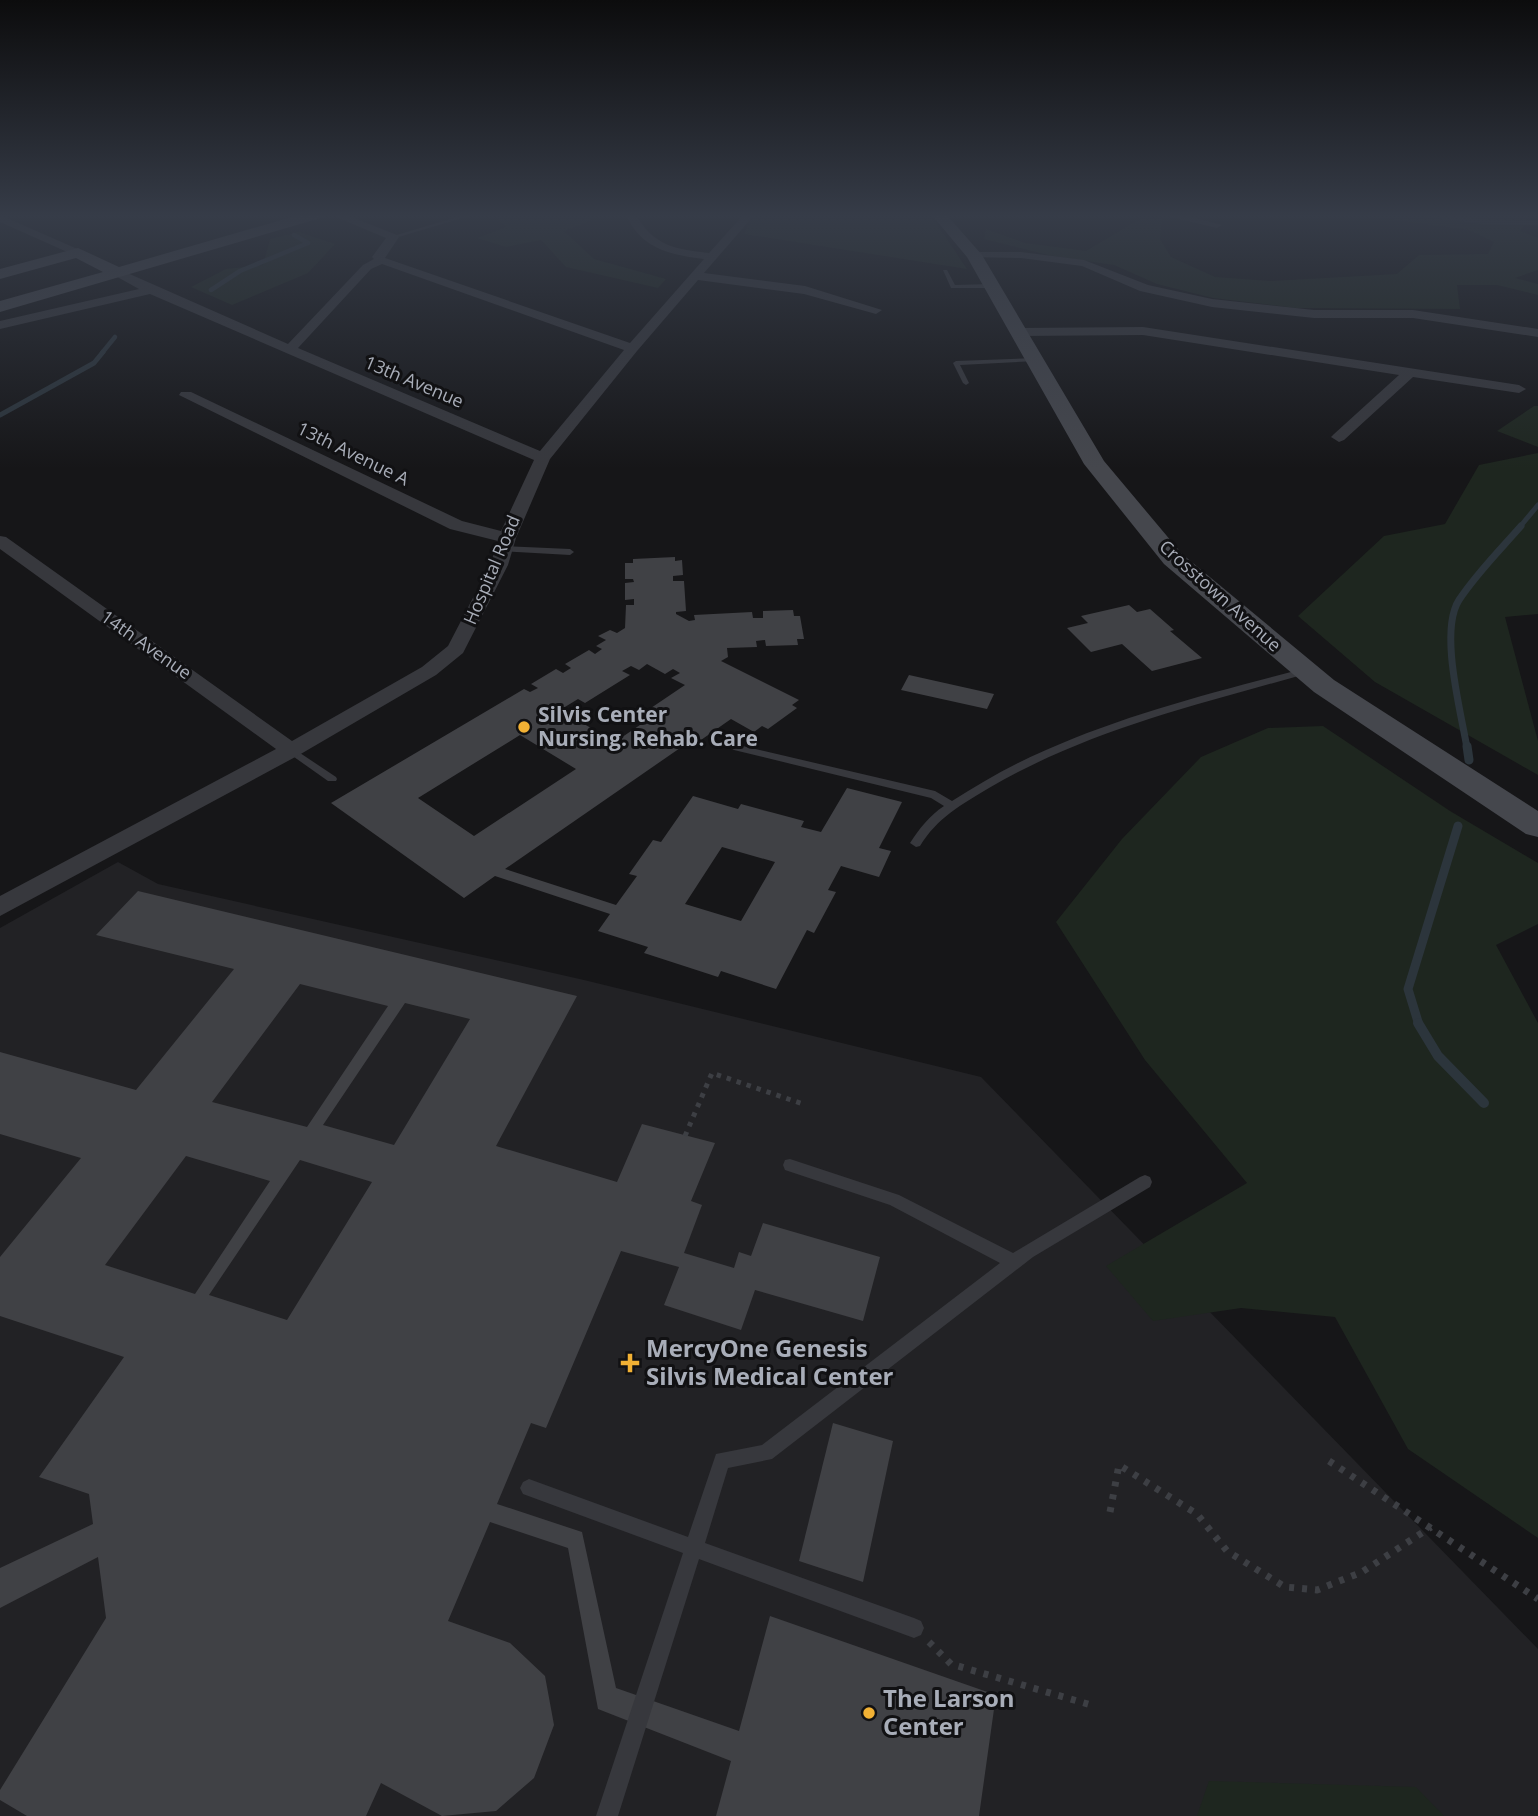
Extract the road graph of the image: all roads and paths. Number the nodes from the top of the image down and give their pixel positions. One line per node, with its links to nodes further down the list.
1 (27, 299): 10 (street)
2 (114, 299): 12 (street)
3 (172, 299): 16 (street, 13th Avenue)
4 (337, 299): 16 (street)
5 (492, 299): 15 (street)
6 (676, 299): 15 (street, Hospital Road)
7 (836, 299): 11 (street)
8 (999, 299): 13 (street, Crosstown Avenue)
9 (1191, 299): 14 (street)
10 (0, 307)
11 (876, 310)
12 (0, 325)
13 (1019, 332): 17 (street, Crosstown Avenue); 18 (street)
14 (1538, 333)
15 (632, 348): 23 (street, Hospital Road)
16 (290, 349): 23 (street, 13th Avenue)
17 (1035, 360): 19 (lane); 27 (street, Crosstown Avenue)
18 (1410, 372): 20 (street); 22 (street)
19 (966, 383)
20 (1519, 389)
21 (186, 395): 25 (street, 13th Avenue A)
22 (1339, 437)
23 (542, 458): 25 (street, Hospital Road)
24 (0, 541): 29 (street, 14th Avenue)
25 (505, 544): 26 (lane); 29 (street, Hospital Road)
26 (570, 552)
27 (1306, 671): 31 (lane); 32 (street, Crosstown Avenue)
28 (734, 747): 31 (lane)
29 (292, 750): 30 (lane); 34 (street, Hospital Road)
30 (332, 779)
31 (952, 806): 33 (lane)
32 (1538, 826)
33 (916, 842)
34 (0, 907)
35 (803, 1104): 36 (path)
36 (685, 1136)
37 (790, 1165): 39 (lane)
38 (1146, 1182): 39 (lane)
39 (1014, 1262): 44 (lane)
40 (1329, 1461): 43 (path)
41 (529, 1488): 44 (lane)
42 (1110, 1512): 43 (path)
43 (1431, 1527): 45 (path)
44 (693, 1549): 46 (lane); 48 (lane)
45 (1538, 1599)
46 (914, 1628): 47 (path)
47 (1091, 1705)
48 (607, 1816)

